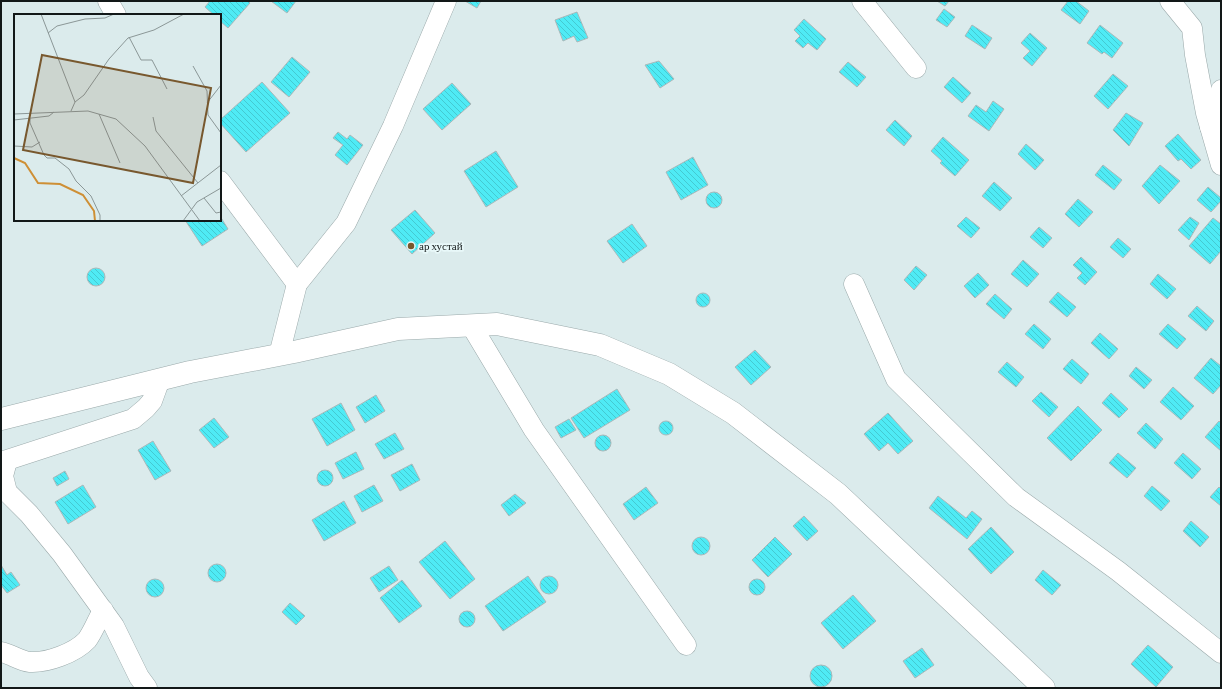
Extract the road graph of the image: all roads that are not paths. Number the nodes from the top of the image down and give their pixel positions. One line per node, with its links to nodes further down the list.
1 (108, 1): 5 (street)
2 (446, 1): 11 (street)
3 (862, 1): 6 (street)
4 (1170, 1): 8 (street)
5 (115, 14)
6 (916, 68)
7 (1221, 90): 8 (street)
8 (1210, 127): 9 (street)
9 (1221, 165)
10 (221, 182): 11 (street)
11 (297, 284): 14 (street)
12 (854, 284): 21 (street)
13 (471, 325): 14 (main road); 19 (street); 23 (main road)
14 (280, 355): 15 (main road)
15 (160, 379): 16 (main road); 17 (street)
16 (1, 419)
17 (4, 462): 18 (street)
18 (103, 610): 20 (street); 22 (street)
19 (686, 645)
20 (1, 652)
21 (1221, 652)
22 (147, 688)
23 (1044, 688)

